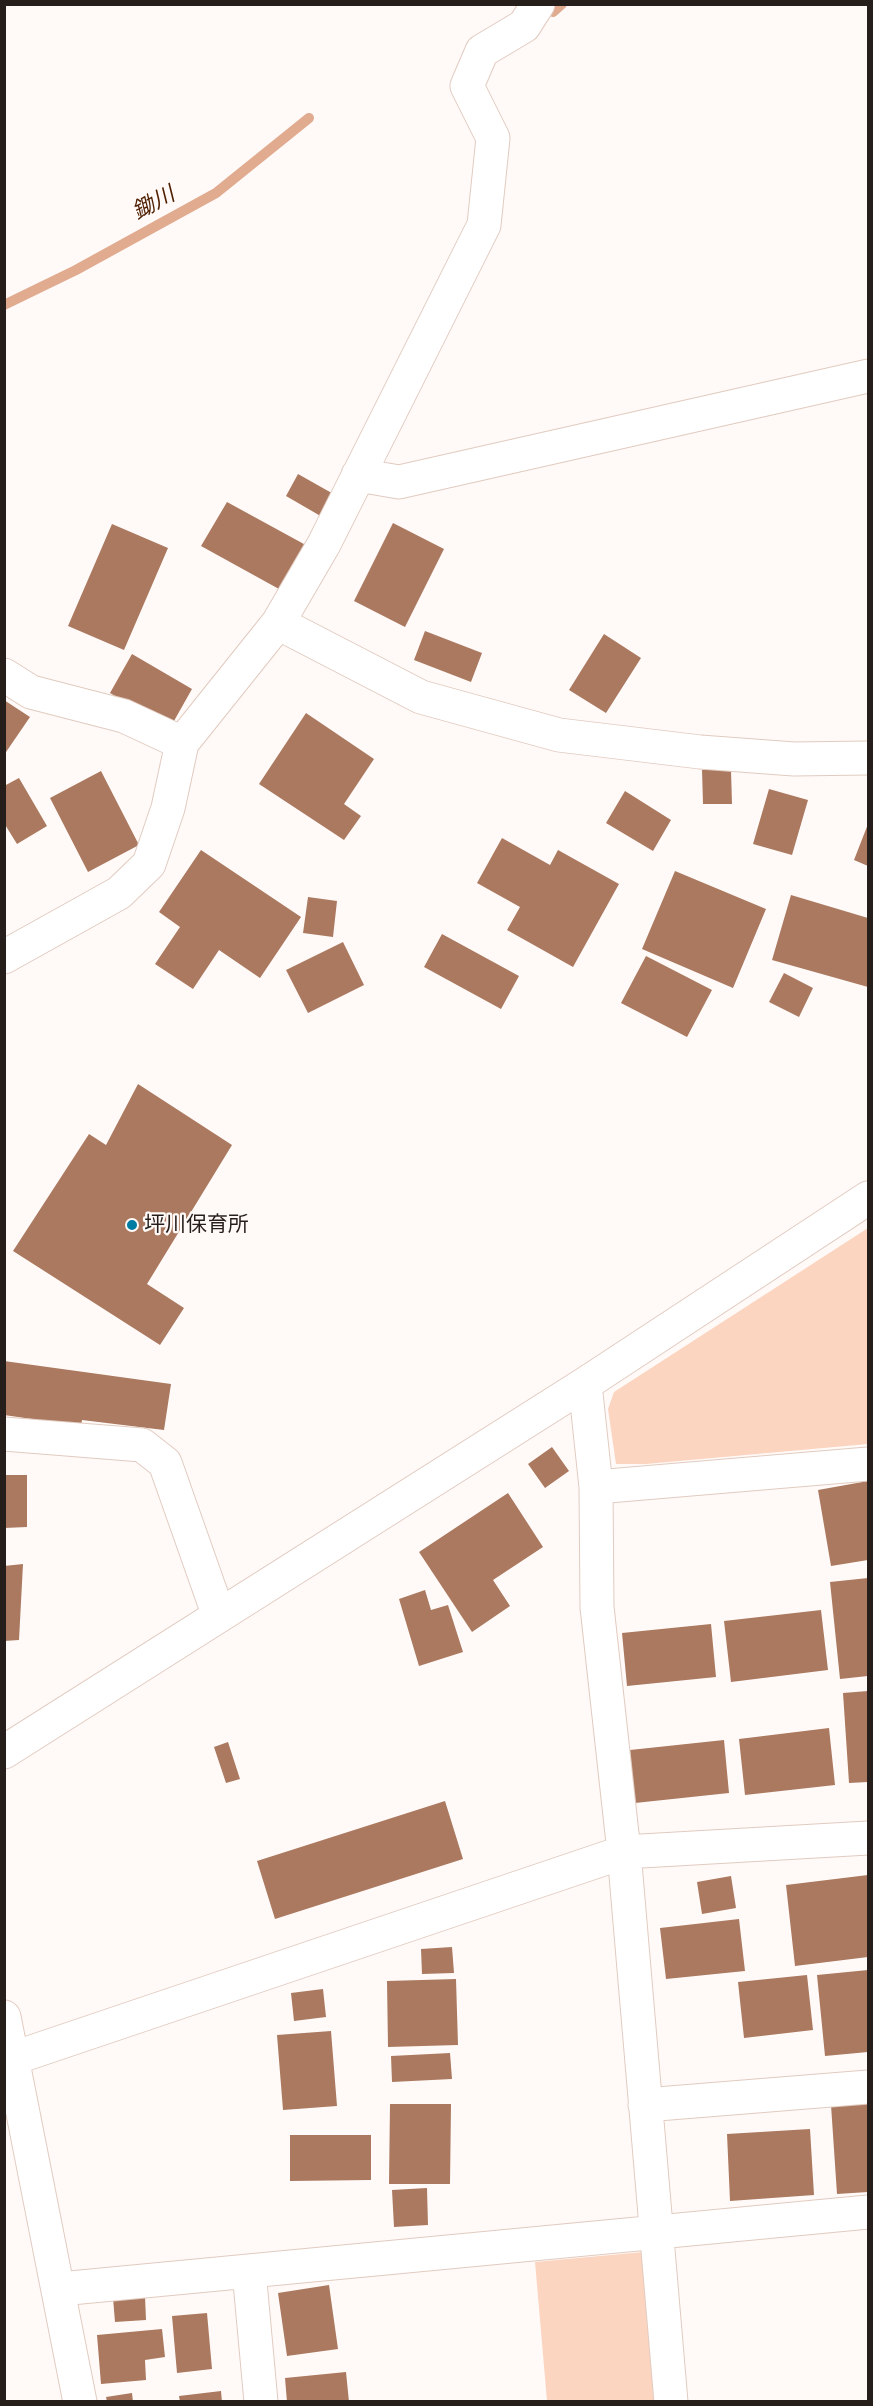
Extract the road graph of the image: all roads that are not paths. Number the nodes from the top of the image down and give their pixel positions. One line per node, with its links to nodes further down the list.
1 (538, 4): 3 (street)
2 (868, 376): 3 (street)
3 (358, 475): 4 (street)
4 (278, 623): 6 (street); 7 (street)
5 (4, 675): 6 (street)
6 (182, 743): 8 (street)
7 (868, 758)
8 (4, 957)
9 (868, 1198): 10 (street)
10 (585, 1384): 13 (street); 14 (street)
11 (4, 1434): 14 (street)
12 (868, 1464): 13 (street)
13 (596, 1487): 17 (street)
14 (219, 1616): 15 (street)
15 (4, 1752)
16 (868, 1838): 17 (street)
17 (624, 1852): 19 (street); 21 (street)
18 (4, 2017): 19 (street)
19 (14, 2058): 25 (street)
20 (868, 2087): 21 (street)
21 (645, 2105): 23 (street)
22 (868, 2212): 23 (street)
23 (656, 2233): 24 (street); 28 (street)
24 (249, 2271): 25 (street); 27 (street)
25 (60, 2289): 26 (street)
26 (80, 2402)
27 (261, 2402)
28 (671, 2402)

